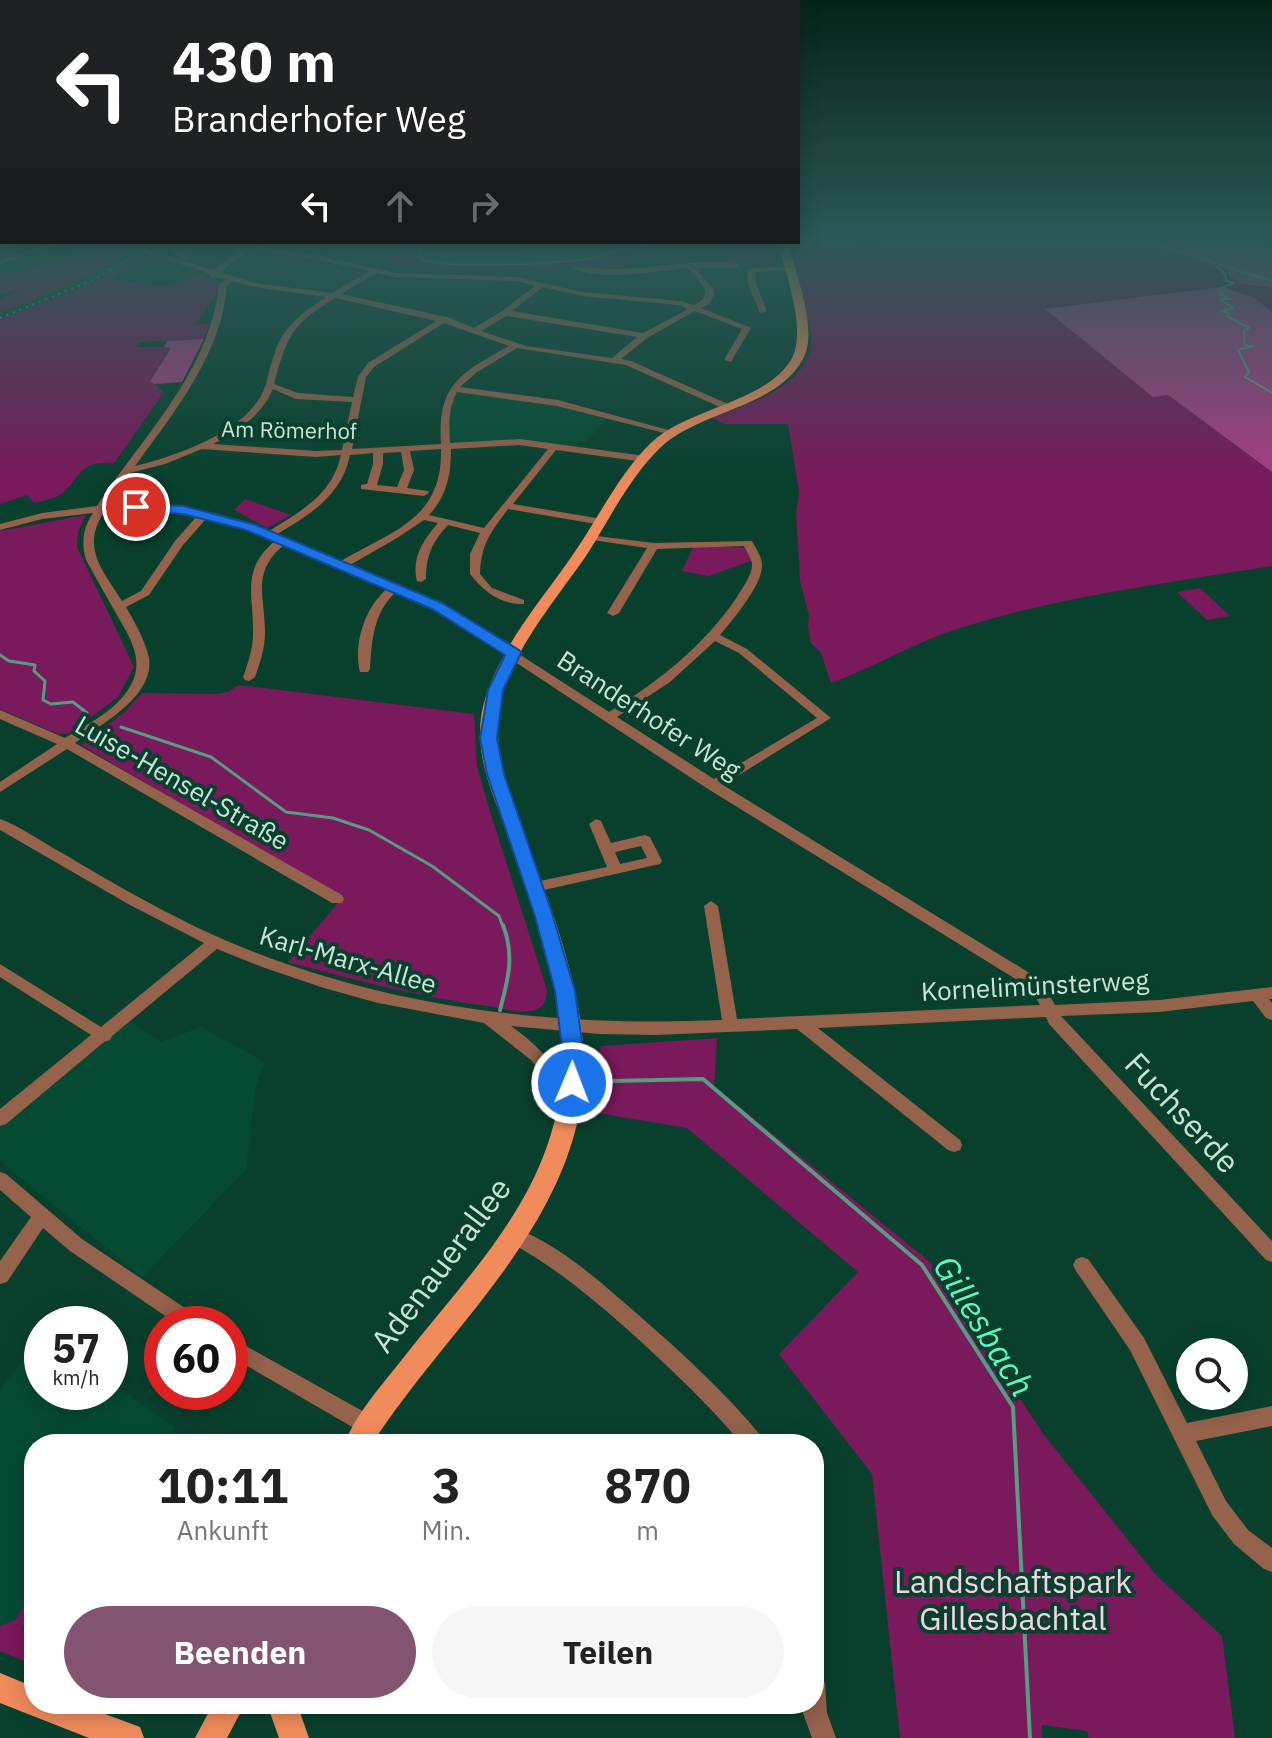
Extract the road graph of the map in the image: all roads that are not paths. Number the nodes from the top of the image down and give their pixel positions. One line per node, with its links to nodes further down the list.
1 (215, 323): 27 (street)
2 (297, 323): 15 (street)
3 (437, 323): 17 (street)
4 (455, 323): 10 (street)
5 (488, 323): 10 (street)
6 (566, 323): 11 (street)
7 (668, 323): 11 (street)
8 (735, 323): 14 (street)
9 (800, 323): 18 (main road, Adenauerallee)
10 (475, 331): 12 (street)
11 (644, 336): 13 (street)
12 (515, 346): 13 (street); 16 (street)
13 (615, 360): 18 (street)
14 (728, 360)
15 (270, 385): 17 (street); 21 (street)
16 (455, 389): 19 (street); 22 (street)
17 (357, 400): 25 (street)
18 (725, 406): 19 (main road, Adenauerallee)
19 (669, 433): 26 (main road, Adenauerallee)
20 (555, 445): 22 (street, Am Römerhof); 26 (street, Am Römerhof); 30 (street)
21 (199, 446): 25 (street, Am Römerhof); 27 (street)
22 (446, 447): 23 (street, Am Römerhof); 33 (street)
23 (405, 450): 24 (street, Am Römerhof); 28 (street)
24 (378, 451): 25 (street, Am Römerhof); 28 (street, Am Römerhof)
25 (346, 453): 38 (street)
26 (645, 459): 35 (main road, Adenauerallee)
27 (126, 471): 31 (street)
28 (401, 491): 29 (street, Am Römerhof)
29 (424, 493)
30 (506, 506): 35 (street); 37 (street)
31 (100, 509): 32 (street, Branderhofer Weg); 36 (street, Branderhofer Weg); 46 (street)
32 (205, 514): 38 (street, Branderhofer Weg); 46 (street)
33 (421, 516): 34 (street); 42 (street)
34 (445, 522): 37 (street); 43 (street)
35 (602, 522): 39 (main road, Adenauerallee)
36 (0, 527)
37 (488, 532): 45 (street)
38 (269, 535): 40 (street, Branderhofer Weg)
39 (592, 537): 41 (street); 49 (main road, Adenauerallee)
40 (282, 541): 42 (street, Branderhofer Weg); 51 (street)
41 (654, 546): 47 (street); 48 (street)
42 (341, 566): 44 (street, Branderhofer Weg)
43 (421, 579)
44 (394, 588): 49 (street, Branderhofer Weg); 50 (street)
45 (520, 602)
46 (118, 607): 54 (street)
47 (613, 613)
48 (715, 637): 53 (street); 55 (street)
49 (513, 653): 53 (street, Branderhofer Weg); 61 (main road, Adenauerallee)
50 (364, 669)
51 (249, 677)
52 (0, 714): 54 (street, Luise-Hensel-Straße)
53 (609, 717): 55 (street, Branderhofer Weg)
54 (66, 743): 56 (street); 62 (street, Luise-Hensel-Straße)
55 (713, 786): 67 (street, Branderhofer Weg)
56 (0, 788)
57 (0, 824): 64 (street, Karl-Marx-Allee)
58 (596, 824): 59 (street)
59 (607, 849): 60 (street); 60 (street)
60 (615, 869): 61 (street)
61 (535, 887): 72 (main road, Adenauerallee)
62 (337, 899)
63 (711, 906): 71 (street)
64 (215, 942): 69 (street, Karl-Marx-Allee); 73 (street)
65 (0, 970): 73 (street)
66 (1264, 994): 67 (street, Kornelimünsterweg); 68 (street)
67 (1050, 1011): 70 (street, Kornelimünsterweg); 80 (street, Fuchserde)
68 (1272, 1014)
69 (484, 1018): 72 (street, Karl-Marx-Allee); 74 (street)
70 (800, 1022): 71 (street, Kornelimünsterweg); 76 (street)
71 (730, 1024): 72 (street, Kornelimünsterweg)
72 (571, 1026): 74 (main road, Adenauerallee)
73 (104, 1036): 75 (street)
74 (570, 1106): 79 (main road, Adenauerallee)
75 (0, 1119)
76 (954, 1145)
77 (0, 1179): 78 (street)
78 (42, 1215): 82 (street); 83 (street)
79 (515, 1236): 86 (main road, Adenauerallee); 87 (street)
80 (1272, 1254)
81 (1082, 1265): 88 (street)
82 (0, 1276)
83 (165, 1306)
84 (248, 1358): 86 (street)
85 (1272, 1416): 88 (street)
86 (363, 1434)
87 (746, 1434)
88 (1182, 1434): 89 (street)
89 (1272, 1561)
90 (0, 1688): 91 (main road)
91 (24, 1698)
92 (66, 1714): 96 (main road)
93 (224, 1714): 97 (main road)
94 (286, 1714): 98 (main road)
95 (815, 1714): 99 (street)
96 (129, 1738)
97 (210, 1738)
98 (294, 1738)
99 (824, 1738)

